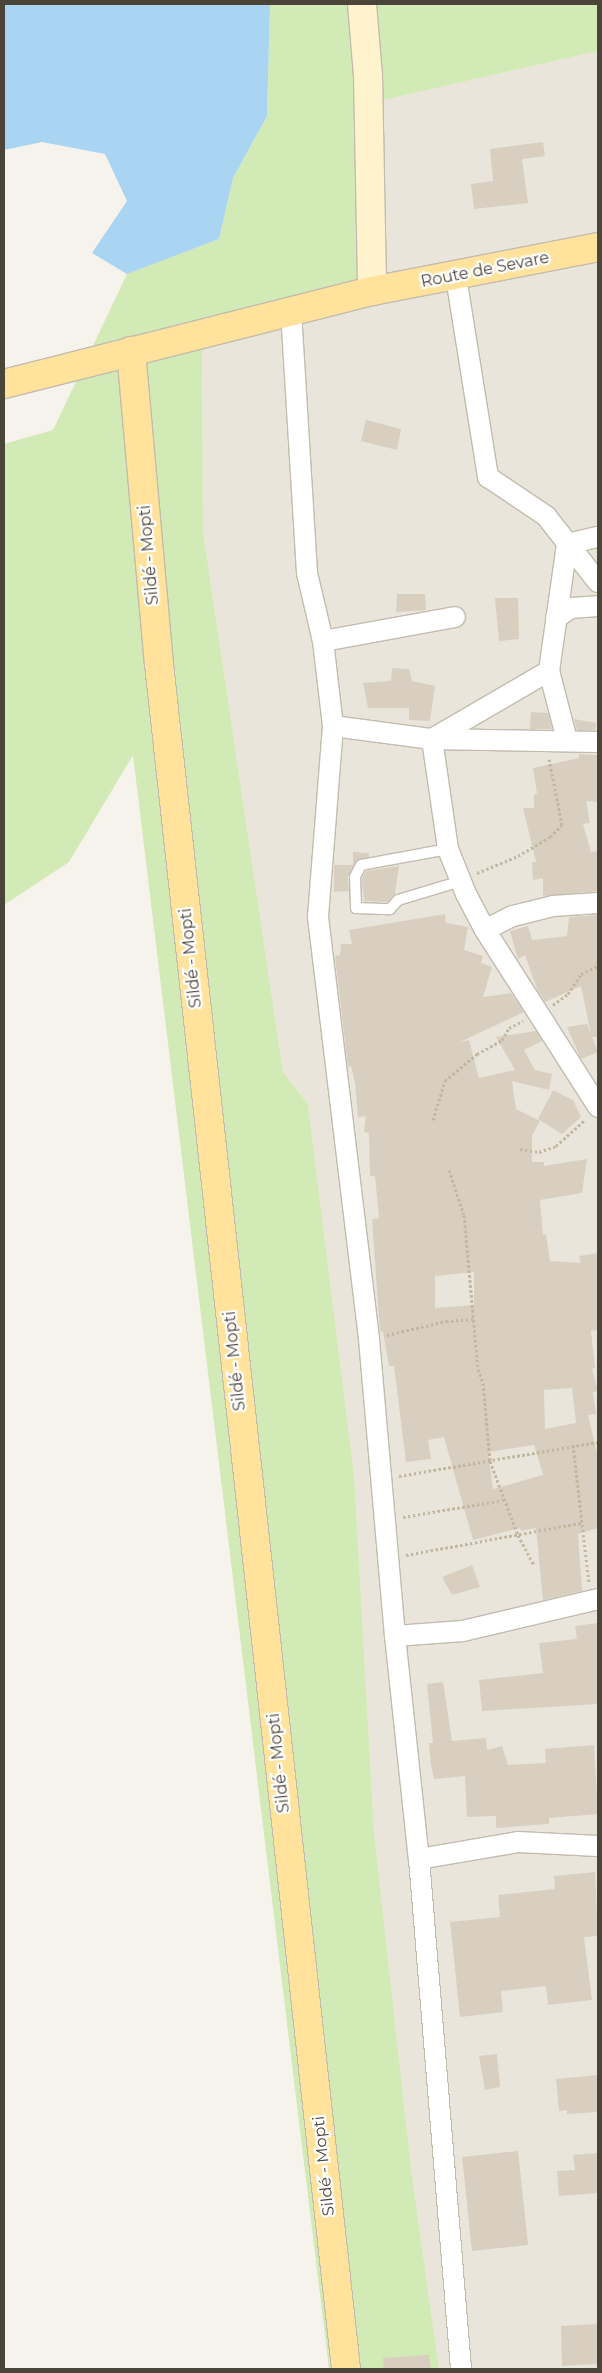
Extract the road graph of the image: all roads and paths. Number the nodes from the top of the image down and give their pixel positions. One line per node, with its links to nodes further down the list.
1 (362, 4): 4 (main road)
2 (598, 247): 3 (main road, Route de Sevare)
3 (456, 276): 4 (main road, Route de Sevare); 9 (street)
4 (372, 291): 5 (main road, Route de Sevare)
5 (291, 311): 6 (main road, Route de Sevare); 14 (street)
6 (131, 351): 7 (main road, Route de Sevare); 47 (main road, Sildé - Mopti)
7 (4, 384)
8 (598, 537): 9 (street)
9 (567, 544): 10 (street); 13 (street)
10 (598, 582)
11 (598, 606): 13 (street)
12 (455, 617): 14 (street)
13 (556, 618): 15 (street)
14 (323, 641): 16 (street)
15 (549, 671): 17 (street); 19 (street)
16 (333, 726): 17 (street); 32 (street)
17 (432, 739): 18 (street); 21 (street)
18 (547, 740): 19 (street); 22 (path)
19 (567, 740): 20 (street)
20 (598, 742)
21 (448, 849): 22 (street); 22 (lane)
22 (461, 880): 24 (street)
23 (598, 903): 24 (street)
24 (484, 930): 26 (street)
25 (598, 966): 26 (path)
26 (538, 1014): 27 (street); 28 (path)
27 (595, 1110): 29 (path)
28 (432, 1120)
29 (520, 1149)
30 (449, 1170): 31 (path)
31 (473, 1318): 32 (path); 35 (path)
32 (369, 1338): 36 (street)
33 (598, 1442): 34 (path)
34 (573, 1445): 35 (path); 39 (path)
35 (490, 1461): 36 (path); 37 (path)
36 (381, 1479): 38 (street)
37 (504, 1500): 38 (path); 40 (path)
38 (386, 1520): 41 (street)
39 (581, 1523): 40 (path); 43 (path)
40 (518, 1535): 41 (path); 42 (path)
41 (388, 1558): 44 (street)
42 (534, 1565)
43 (594, 1599): 44 (street)
44 (395, 1636): 46 (street)
45 (598, 1846): 46 (street)
46 (420, 1859): 48 (street)
47 (346, 2369)
48 (461, 2369)

